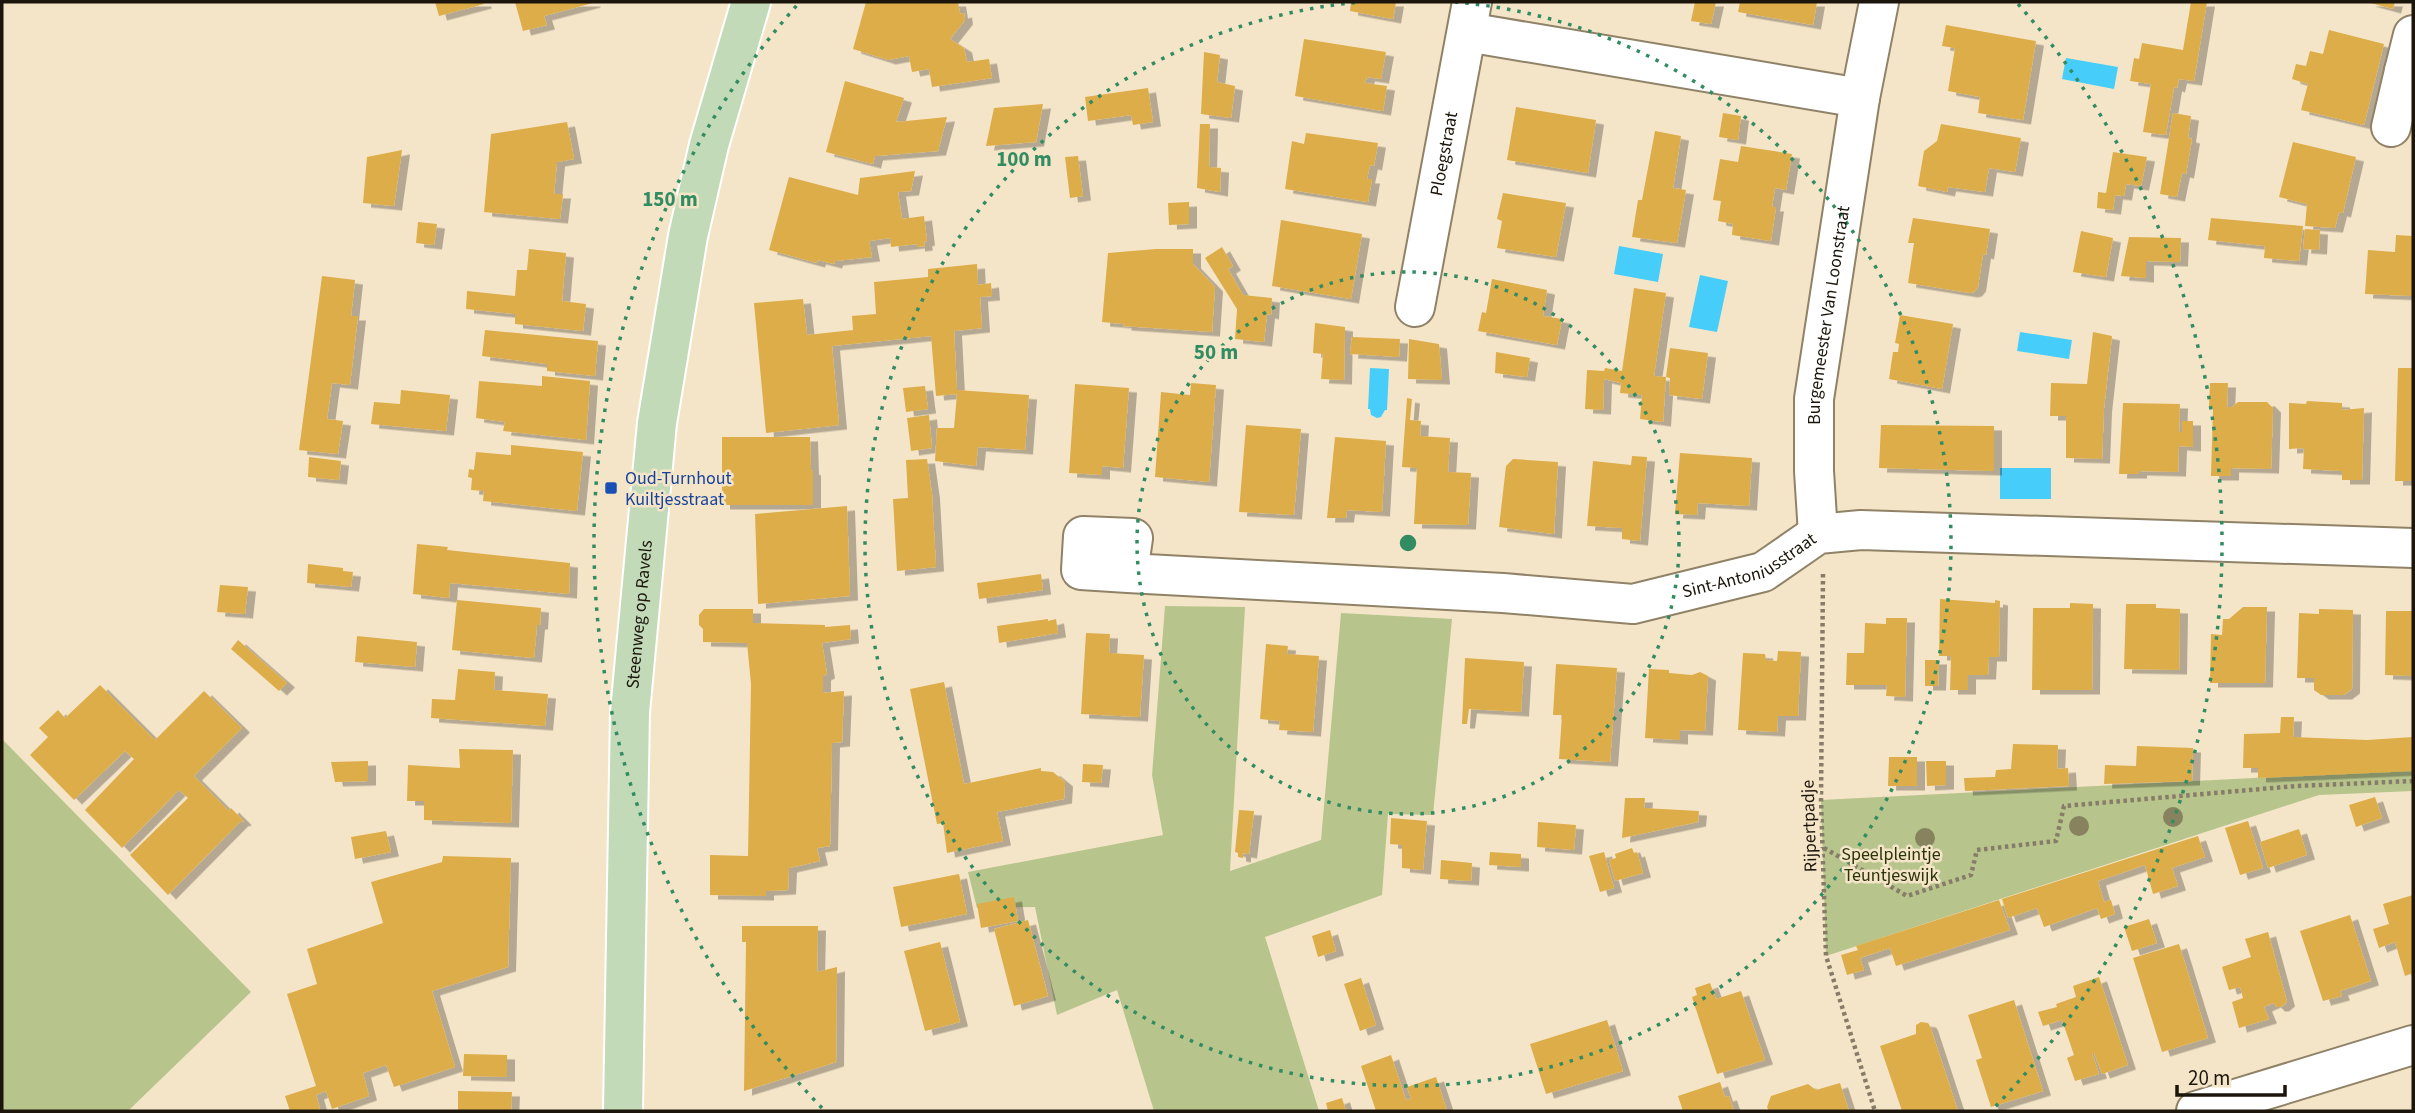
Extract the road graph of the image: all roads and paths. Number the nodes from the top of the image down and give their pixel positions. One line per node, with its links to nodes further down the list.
1 (1879, 2): 5 (street, Burgemeester Van Loonstraat)
2 (748, 3): 14 (main road, Steenweg op Ravels)
3 (1470, 17): 5 (street); 7 (street, Ploegstraat)
4 (2410, 60): 6 (street)
5 (1860, 98): 8 (street, Burgemeester Van Loonstraat)
6 (2390, 127)
7 (1415, 307)
8 (1818, 534): 9 (street, Sint-Antoniusstraat); 10 (street, Sint-Antoniusstraat); 12 (path, Rijpertpadje)
9 (2413, 548)
10 (1128, 573)
11 (2413, 781): 12 (path)
12 (1824, 848): 15 (path, Rijpertpadje)
13 (2413, 1045): 16 (street)
14 (623, 1111)
15 (1874, 1111)
16 (2196, 1111)

